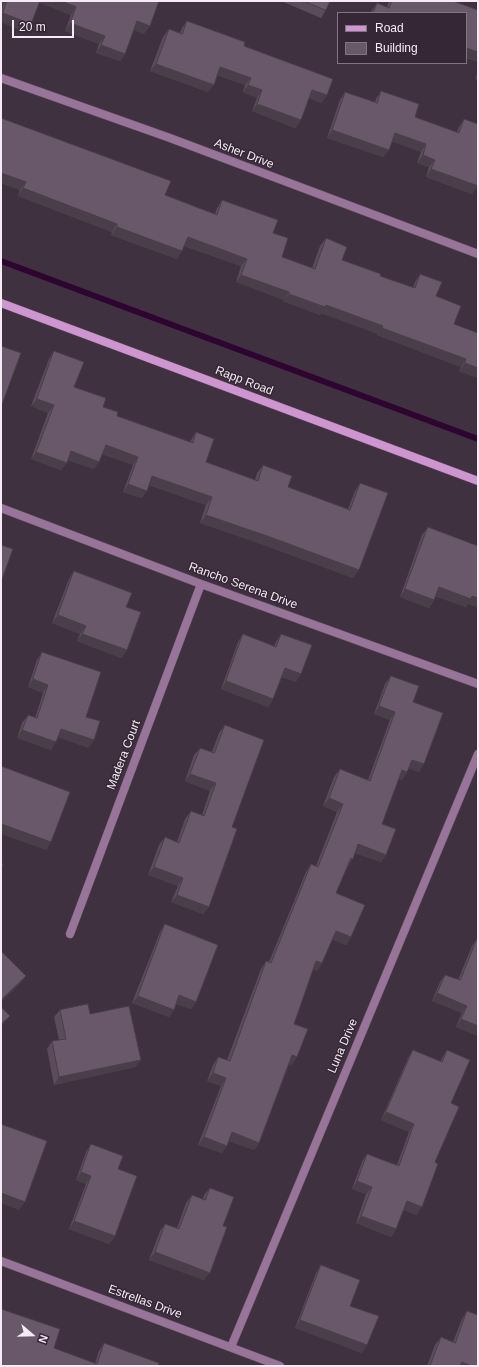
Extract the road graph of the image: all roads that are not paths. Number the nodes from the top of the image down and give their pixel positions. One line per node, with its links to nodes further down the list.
1 (1, 78): 2 (street, Asher Drive)
2 (478, 254)
3 (1, 303): 4 (street, Rapp Road)
4 (478, 481)
5 (1, 508): 6 (street, Rancho Serena Drive)
6 (201, 584): 7 (street, Rancho Serena Drive); 9 (street, Madera Court)
7 (478, 684)
8 (478, 754): 11 (street, Luna Drive)
9 (70, 934)
10 (1, 1261): 11 (street, Estrellas Drive)
11 (231, 1347): 12 (street, Estrellas Drive)
12 (280, 1366)

